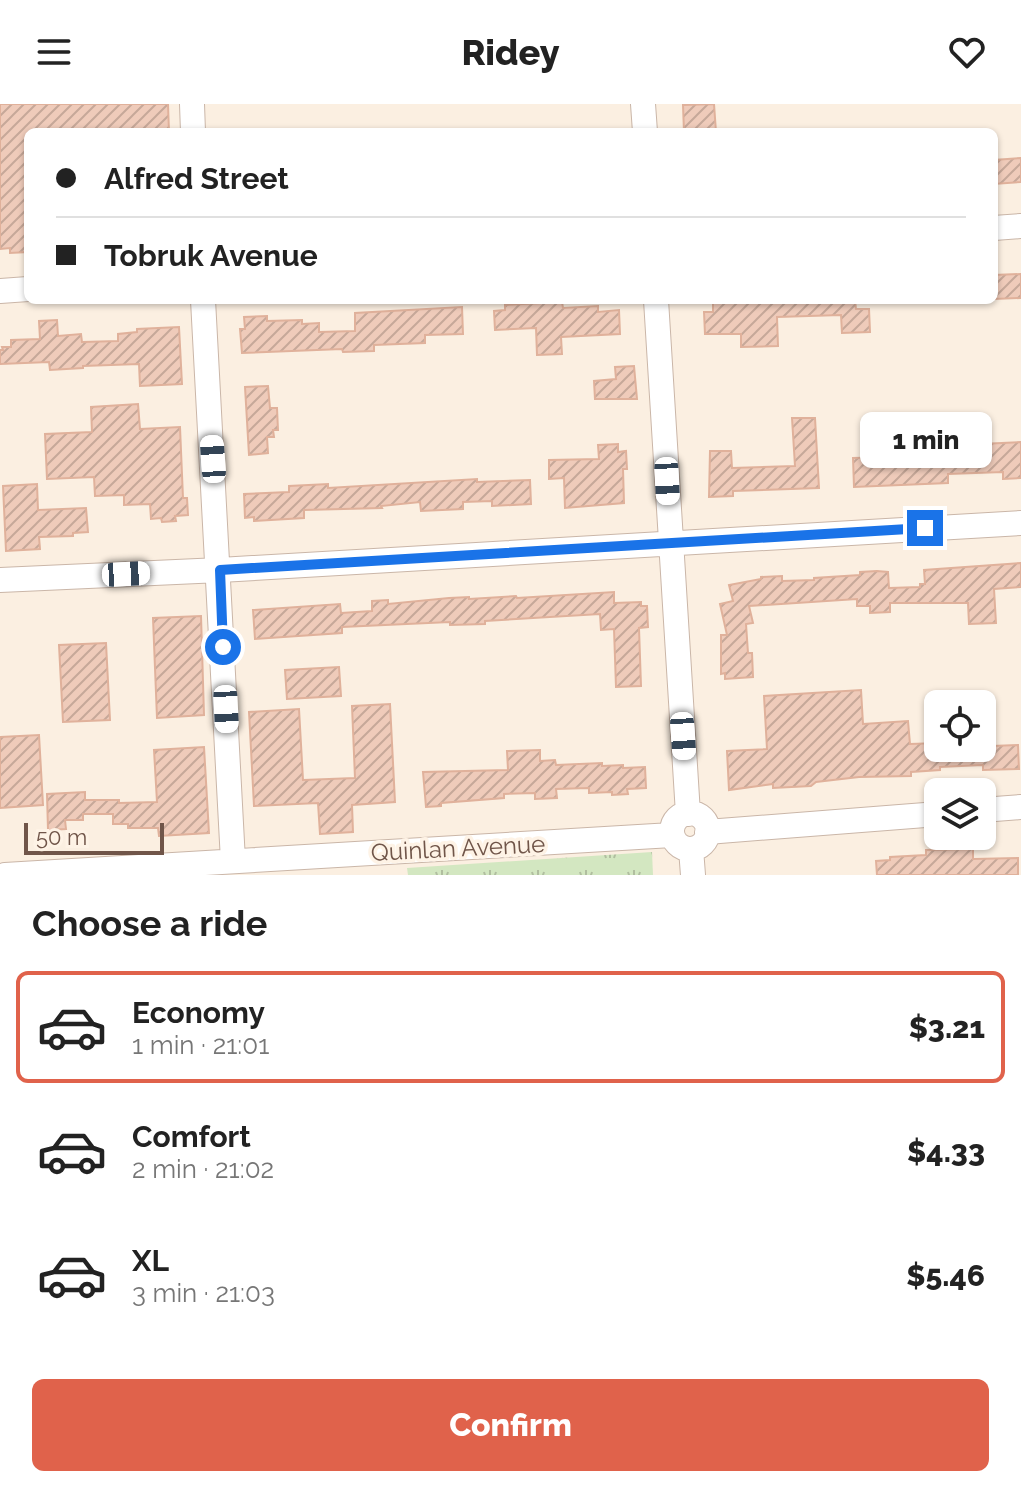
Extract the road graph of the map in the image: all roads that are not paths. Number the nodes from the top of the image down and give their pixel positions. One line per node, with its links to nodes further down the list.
1 (192, 104): 3 (street)
2 (643, 104): 4 (street)
3 (193, 128)
4 (645, 128)
5 (1021, 226): 6 (street)
6 (998, 228)
7 (24, 289): 8 (street)
8 (0, 291)
9 (203, 304): 13 (street)
10 (656, 304): 12 (street)
11 (1021, 523): 12 (street)
12 (671, 543): 13 (street); 18 (street)
13 (220, 570): 14 (street); 19 (street)
14 (0, 580)
15 (1021, 807): 16 (street)
16 (996, 809)
17 (924, 815): 18 (street, Quinlan Avenue)
18 (690, 839): 20 (street, Quinlan Avenue); 23 (street)
19 (233, 861): 20 (street, Quinlan Avenue); 21 (street, Quinlan Avenue)
20 (385, 864)
21 (78, 873): 22 (street, Quinlan Avenue)
22 (5, 875)
23 (693, 875)

